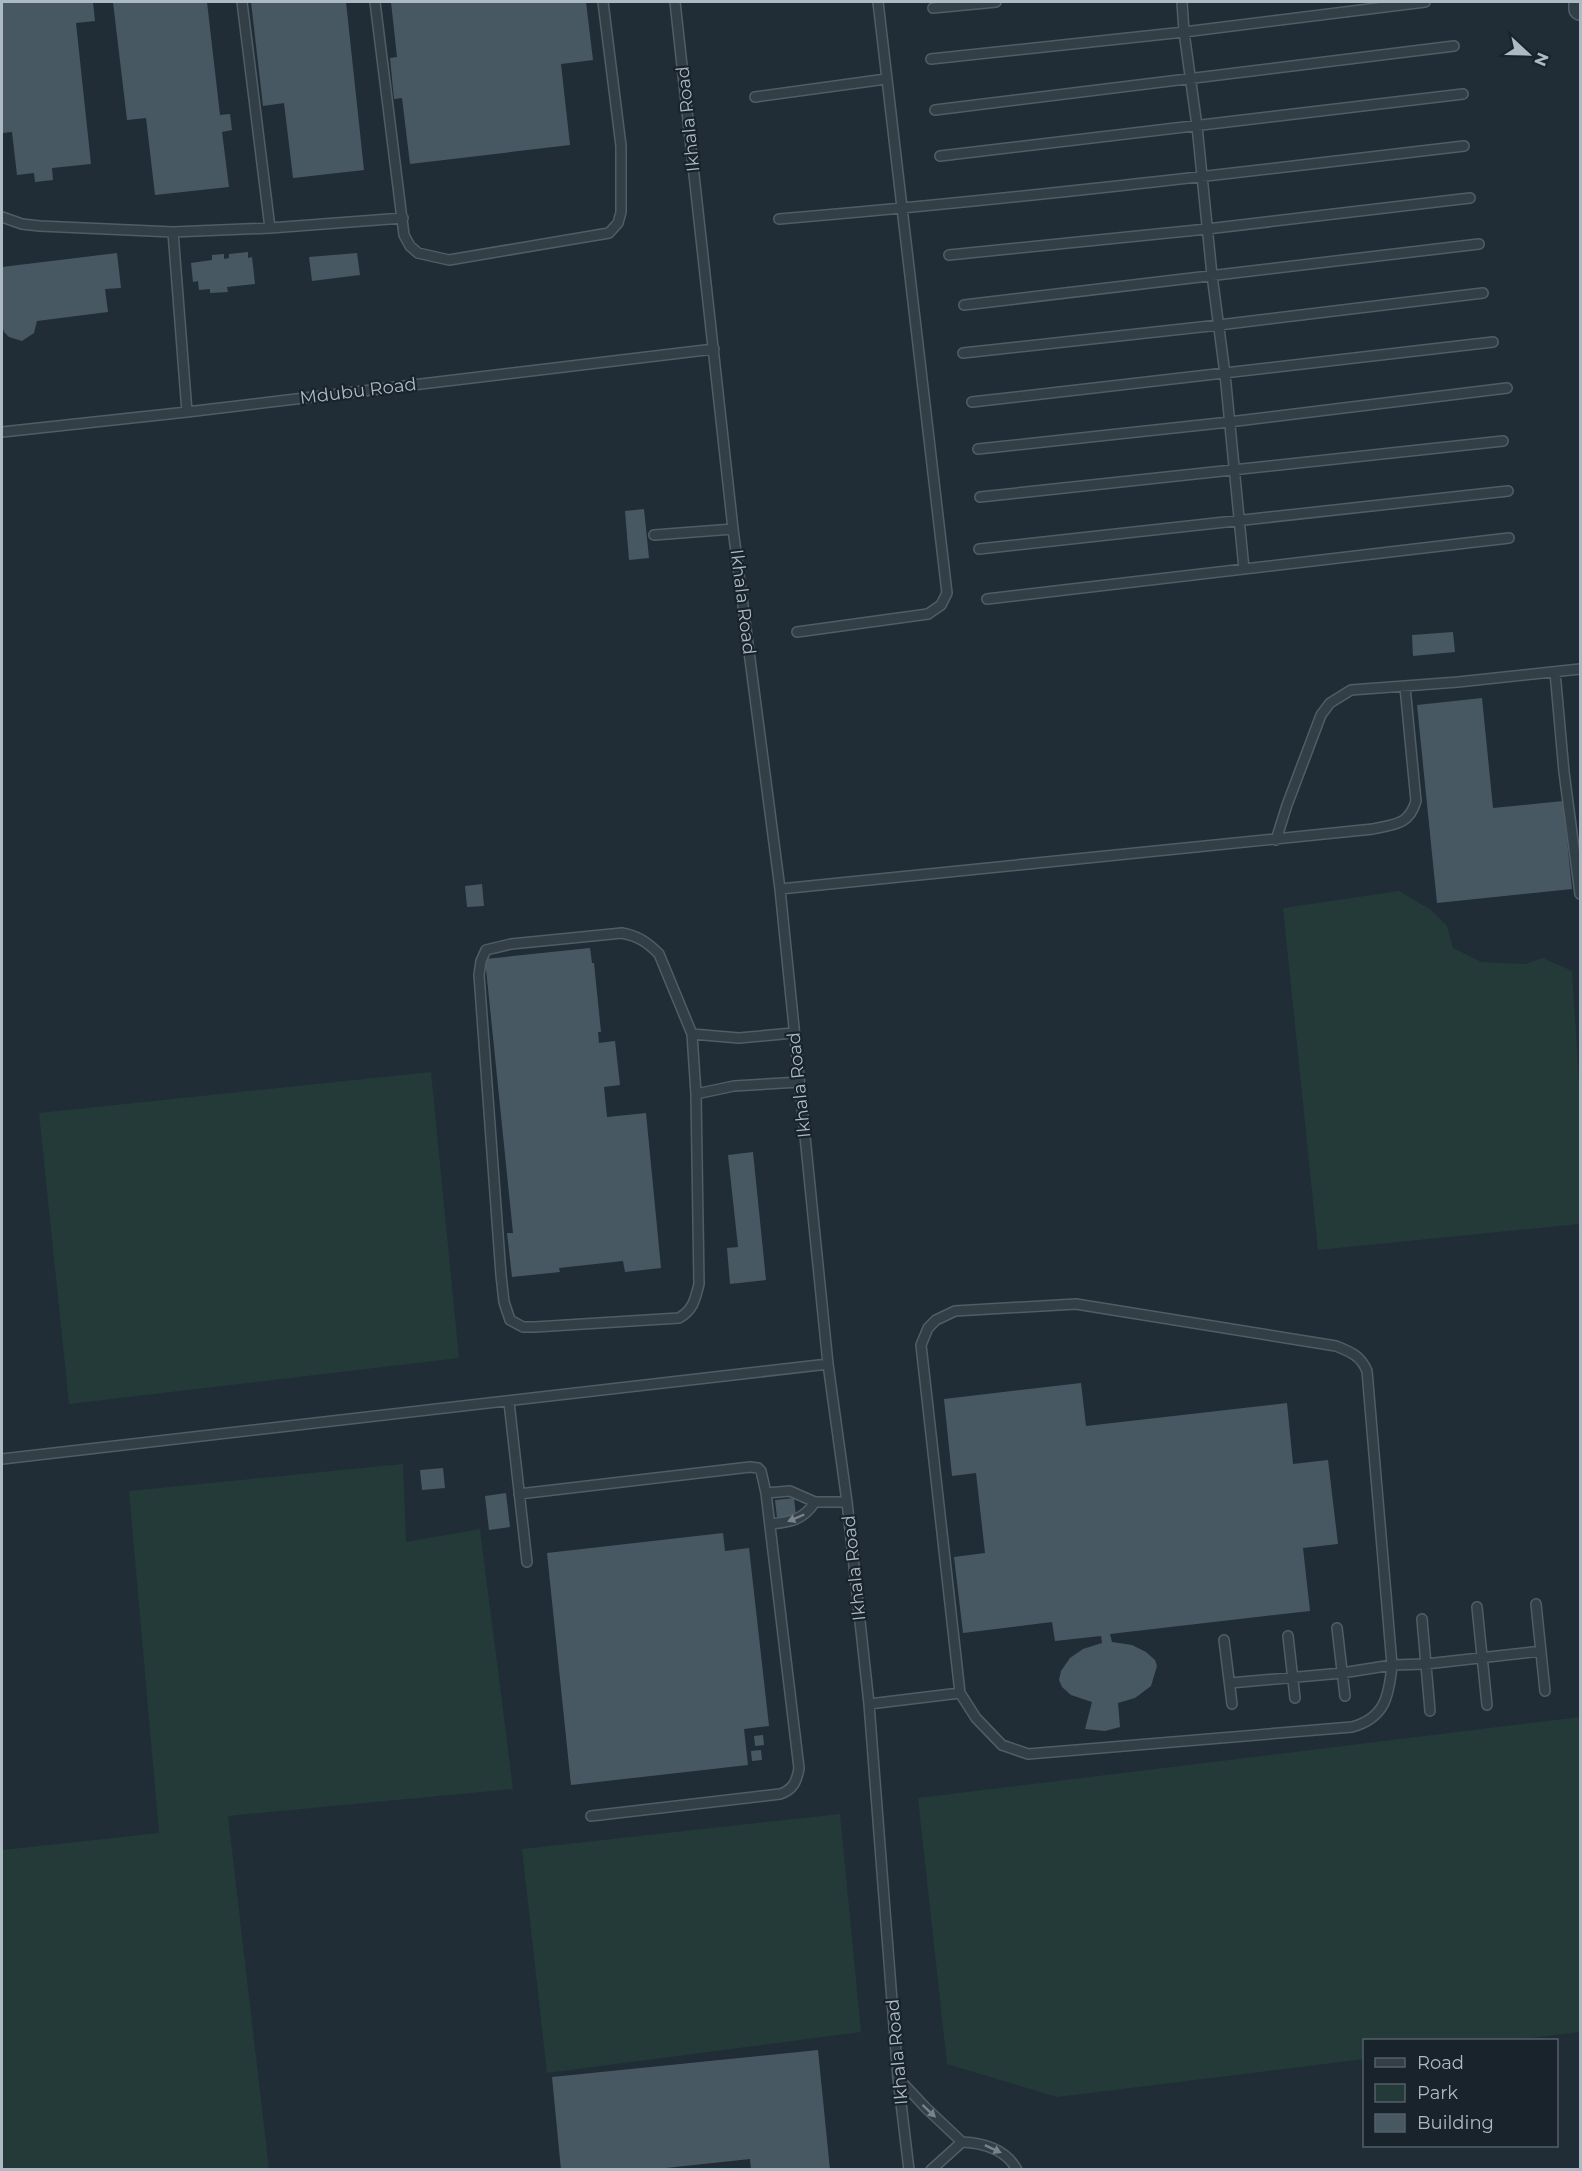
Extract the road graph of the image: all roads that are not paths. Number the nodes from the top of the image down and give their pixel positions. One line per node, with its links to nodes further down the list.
1 (242, 2): 29 (lane)
2 (375, 2): 27 (lane)
3 (603, 2): 27 (lane)
4 (675, 2): 39 (lane, Ikhala Road)
5 (878, 2): 15 (lane)
6 (996, 2): 10 (lane)
7 (1182, 2): 12 (lane)
8 (1425, 2): 12 (lane)
9 (1580, 2): 11 (street)
10 (933, 8)
11 (1581, 9)
12 (1184, 32): 14 (lane); 16 (lane)
13 (1454, 46): 16 (lane)
14 (931, 59)
15 (886, 79): 18 (lane); 25 (lane)
16 (1191, 80): 19 (lane); 20 (lane)
17 (1463, 94): 20 (lane)
18 (755, 97)
19 (935, 110)
20 (1197, 126): 22 (lane); 23 (lane)
21 (1464, 146): 23 (lane)
22 (940, 156)
23 (1203, 177): 25 (lane); 30 (lane)
24 (1470, 198): 30 (lane)
25 (902, 209): 28 (lane); 59 (lane)
26 (2, 217): 31 (lane)
27 (403, 218): 29 (lane)
28 (779, 219)
29 (270, 228): 31 (lane)
30 (1207, 229): 33 (lane); 34 (lane)
31 (173, 232): 44 (lane)
32 (1479, 244): 34 (lane)
33 (950, 255)
34 (1212, 275): 36 (lane); 37 (lane)
35 (1483, 293): 37 (lane)
36 (964, 305)
37 (1219, 325): 40 (lane); 41 (lane)
38 (1493, 342): 41 (lane)
39 (714, 349): 44 (lane, Mdubu Road); 53 (lane, Ikhala Road)
40 (963, 353)
41 (1225, 374): 43 (lane); 45 (lane)
42 (1507, 388): 45 (lane)
43 (972, 402)
44 (187, 412): 46 (lane, Mdubu Road)
45 (1229, 422): 48 (lane); 49 (lane)
46 (2, 432)
47 (1503, 441): 49 (lane)
48 (978, 449)
49 (1235, 470): 51 (lane); 52 (lane)
50 (1508, 491): 52 (lane)
51 (980, 497)
52 (1238, 522): 56 (lane); 57 (lane)
53 (733, 529): 54 (lane); 64 (lane, Ikhala Road)
54 (654, 535)
55 (1509, 538): 57 (lane)
56 (979, 549)
57 (1244, 569): 58 (lane)
58 (987, 599)
59 (797, 632)
60 (1581, 669): 61 (lane)
61 (1555, 672): 62 (lane); 65 (lane)
62 (1405, 687): 63 (lane); 63 (lane)
63 (1276, 840): 64 (lane)
64 (780, 889): 67 (lane, Ikhala Road)
65 (1581, 894)
66 (692, 1034): 67 (lane); 69 (lane); 69 (lane)
67 (793, 1034): 68 (lane, Ikhala Road)
68 (799, 1082): 69 (lane); 70 (lane, Ikhala Road)
69 (696, 1094)
70 (828, 1364): 71 (lane); 76 (lane, Ikhala Road)
71 (509, 1402): 72 (lane); 74 (lane)
72 (2, 1459)
73 (766, 1493): 74 (lane); 75 (lane); 77 (lane)
74 (519, 1494): 78 (lane)
75 (815, 1502): 76 (lane); 77 (lane, one-way to 77)
76 (847, 1502): 96 (lane, Ikhala Road)
77 (771, 1524): 100 (lane)
78 (527, 1562)
79 (1536, 1604): 85 (lane)
80 (1477, 1607): 86 (lane)
81 (1422, 1618): 87 (lane)
82 (1337, 1628): 89 (lane)
83 (1287, 1636): 90 (lane)
84 (1224, 1640): 91 (lane)
85 (1541, 1651): 86 (lane); 92 (lane)
86 (1482, 1658): 87 (lane); 98 (lane)
87 (1426, 1664): 88 (lane); 99 (lane)
88 (1392, 1665): 89 (lane); 93 (lane); 93 (lane)
89 (1342, 1673): 90 (lane); 94 (lane)
90 (1293, 1678): 91 (lane); 95 (lane)
91 (1230, 1683): 97 (lane)
92 (1545, 1691)
93 (960, 1694): 96 (lane)
94 (1344, 1696)
95 (1294, 1698)
96 (869, 1704): 101 (lane, Ikhala Road)
97 (1232, 1704)
98 (1487, 1705)
99 (1430, 1711)
100 (591, 1816)
101 (898, 2078): 102 (lane, one-way to 102); 103 (lane, Ikhala Road)
102 (962, 2142): 104 (lane); 105 (lane, one-way to 105)
103 (909, 2169)
104 (931, 2169)
105 (1017, 2169)

